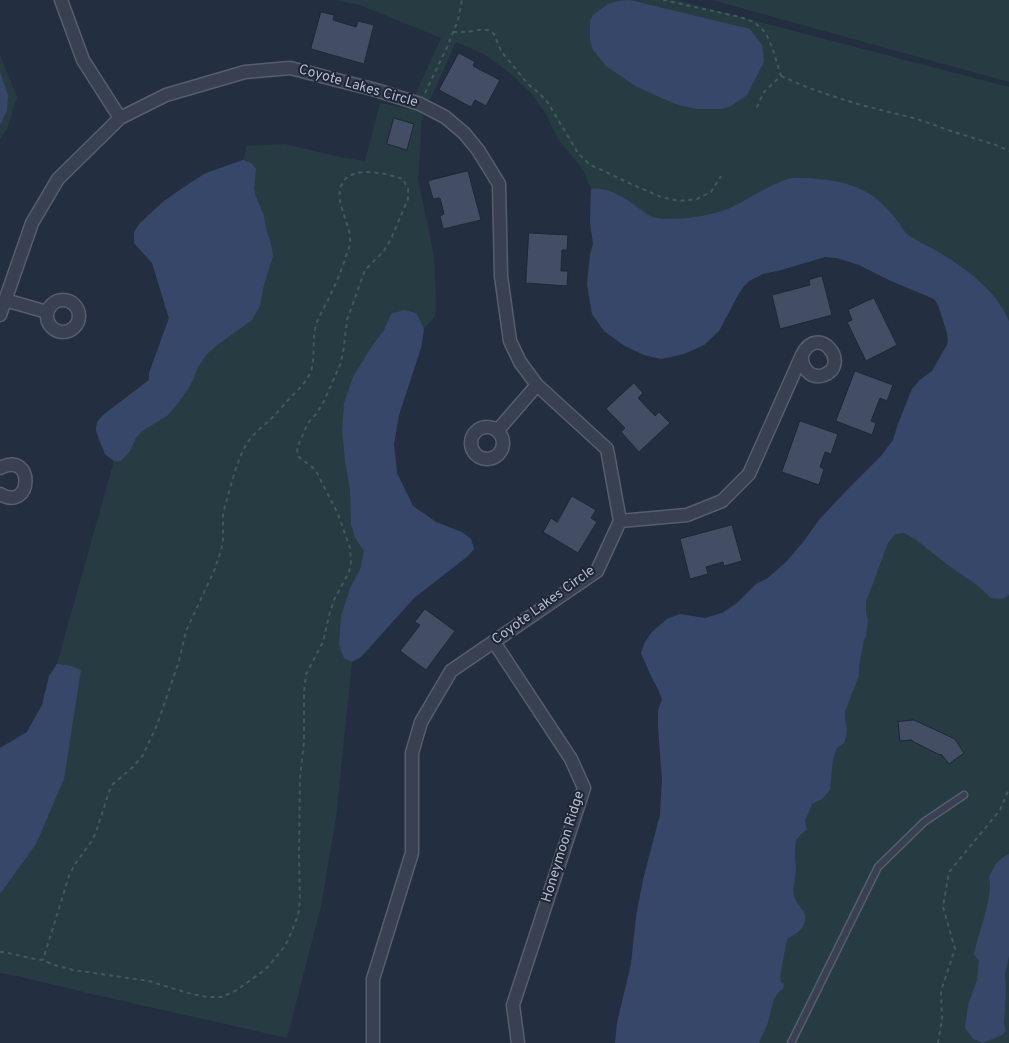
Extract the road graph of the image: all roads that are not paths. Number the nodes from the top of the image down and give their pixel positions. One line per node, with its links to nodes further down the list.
1 (61, 0): 2 (street)
2 (120, 118): 3 (street, Coyote Lakes Circle); 7 (street, Coyote Lakes Circle)
3 (5, 300): 4 (street); 5 (street, Coyote Lakes Circle)
4 (47, 312)
5 (0, 315)
6 (802, 355): 11 (street)
7 (537, 384): 8 (street); 11 (street, Coyote Lakes Circle)
8 (498, 430)
9 (0, 468): 10 (street)
10 (0, 494)
11 (620, 521): 12 (street, Coyote Lakes Circle)
12 (494, 642): 14 (street, Coyote Lakes Circle); 15 (street, Honeymoon Ridge)
13 (964, 795): 16 (lane)
14 (374, 1043)
15 (518, 1043)
16 (792, 1043)

